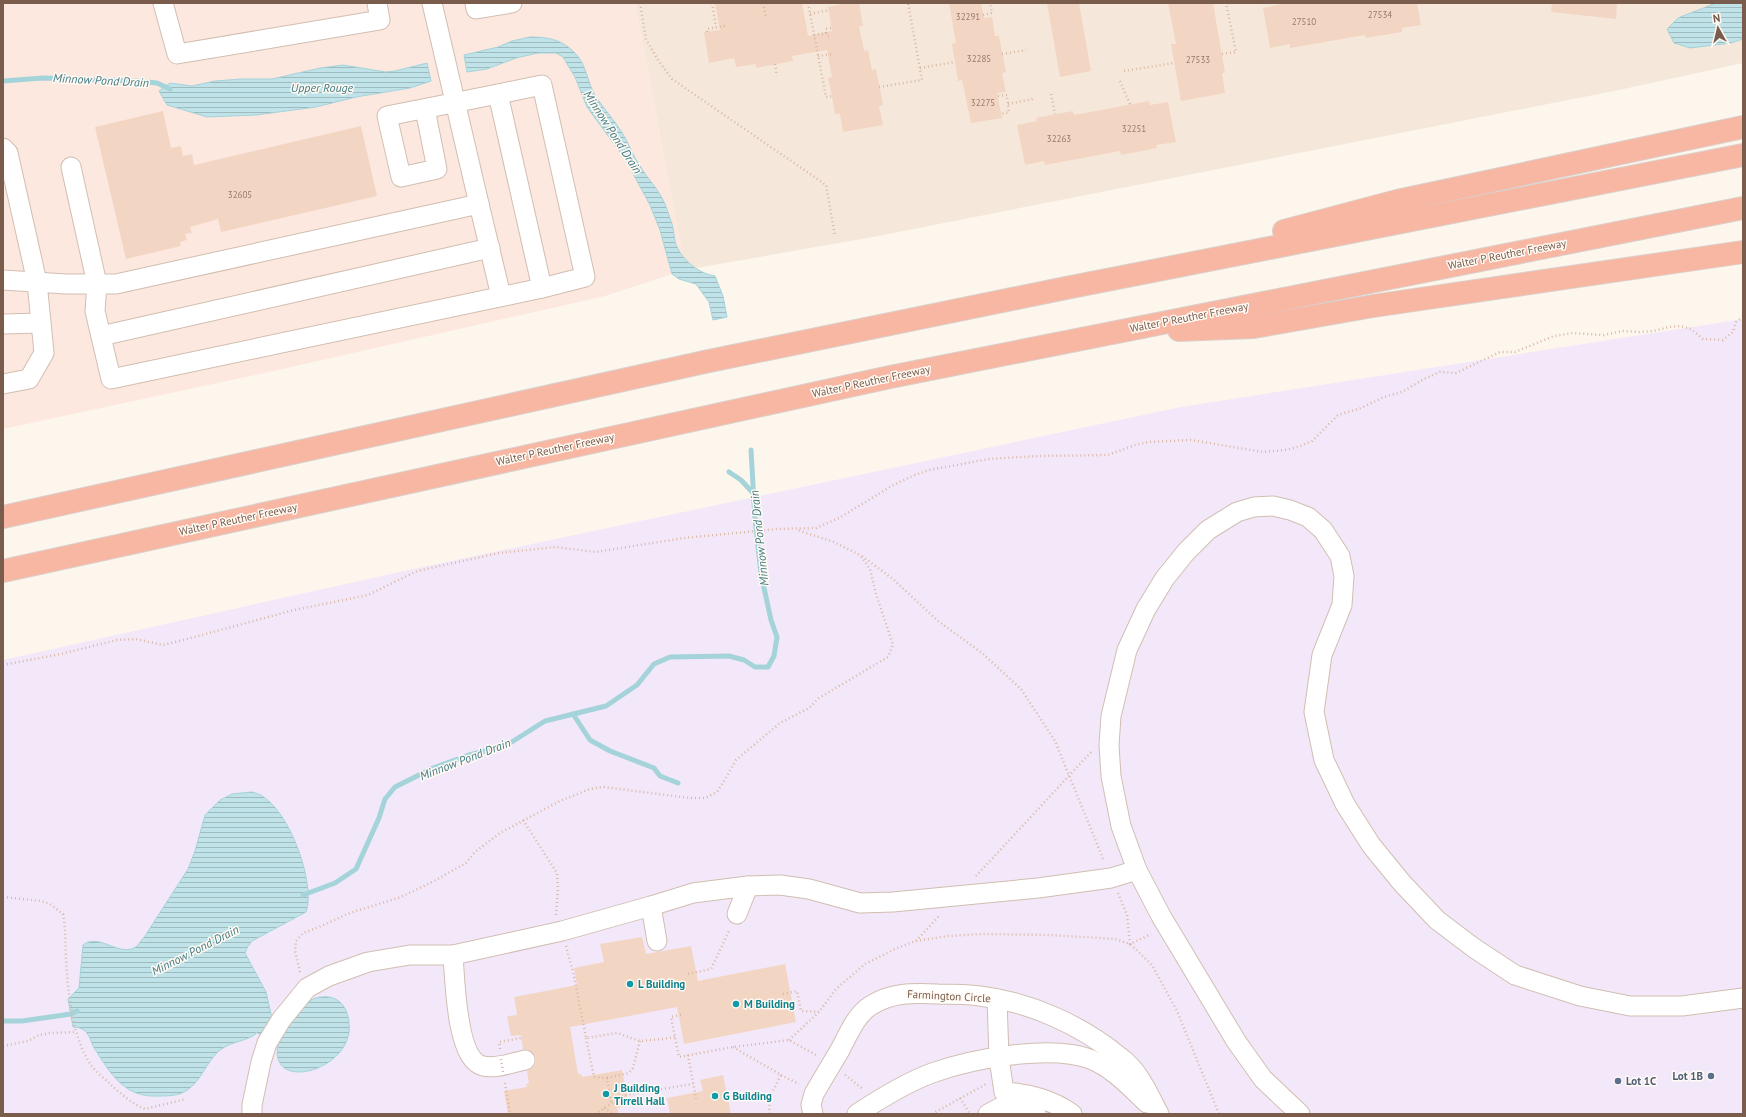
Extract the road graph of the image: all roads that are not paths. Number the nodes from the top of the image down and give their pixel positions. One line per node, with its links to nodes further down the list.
1 (163, 3): 2 (street)
2 (377, 3)
3 (432, 3): 7 (street)
4 (475, 3): 5 (street)
5 (512, 3)
6 (498, 94): 7 (street); 20 (street); 20 (street)
7 (456, 102): 8 (street); 13 (street)
8 (425, 109)
9 (1743, 127): 21 (highway)
10 (3, 148): 18 (street)
11 (1743, 154): 21 (highway)
12 (71, 167): 19 (street)
13 (479, 204): 15 (street); 19 (street)
14 (1743, 208): 25 (highway, Walter P Reuther Freeway)
15 (490, 248): 22 (street); 26 (street)
16 (1743, 252): 25 (highway)
17 (3, 280): 18 (street)
18 (37, 282): 19 (street); 23 (street)
19 (97, 284): 26 (street)
20 (542, 288): 22 (street)
21 (1066, 288): 28 (highway)
22 (501, 296): 26 (street)
23 (41, 323): 24 (street); 27 (street)
24 (3, 324)
25 (1102, 334): 29 (highway, Walter P Reuther Freeway)
26 (101, 336)
27 (3, 384)
28 (3, 517)
29 (3, 571)
30 (1137, 870): 31 (street); 37 (street); 47 (street)
31 (748, 886): 32 (street); 33 (street)
32 (651, 906): 34 (street); 35 (street)
33 (737, 914)
34 (657, 941)
35 (453, 955): 39 (street); 41 (street)
36 (997, 998): 38 (street); 38 (street, Farmington Circle); 42 (street, Farmington Circle)
37 (1743, 998)
38 (998, 1058): 40 (street); 43 (street, Farmington Circle)
39 (525, 1060)
40 (1000, 1093): 44 (street); 45 (street); 46 (street)
41 (248, 1111)
42 (813, 1114)
43 (858, 1114)
44 (988, 1114)
45 (1036, 1114)
46 (1072, 1114)
47 (1300, 1114)

